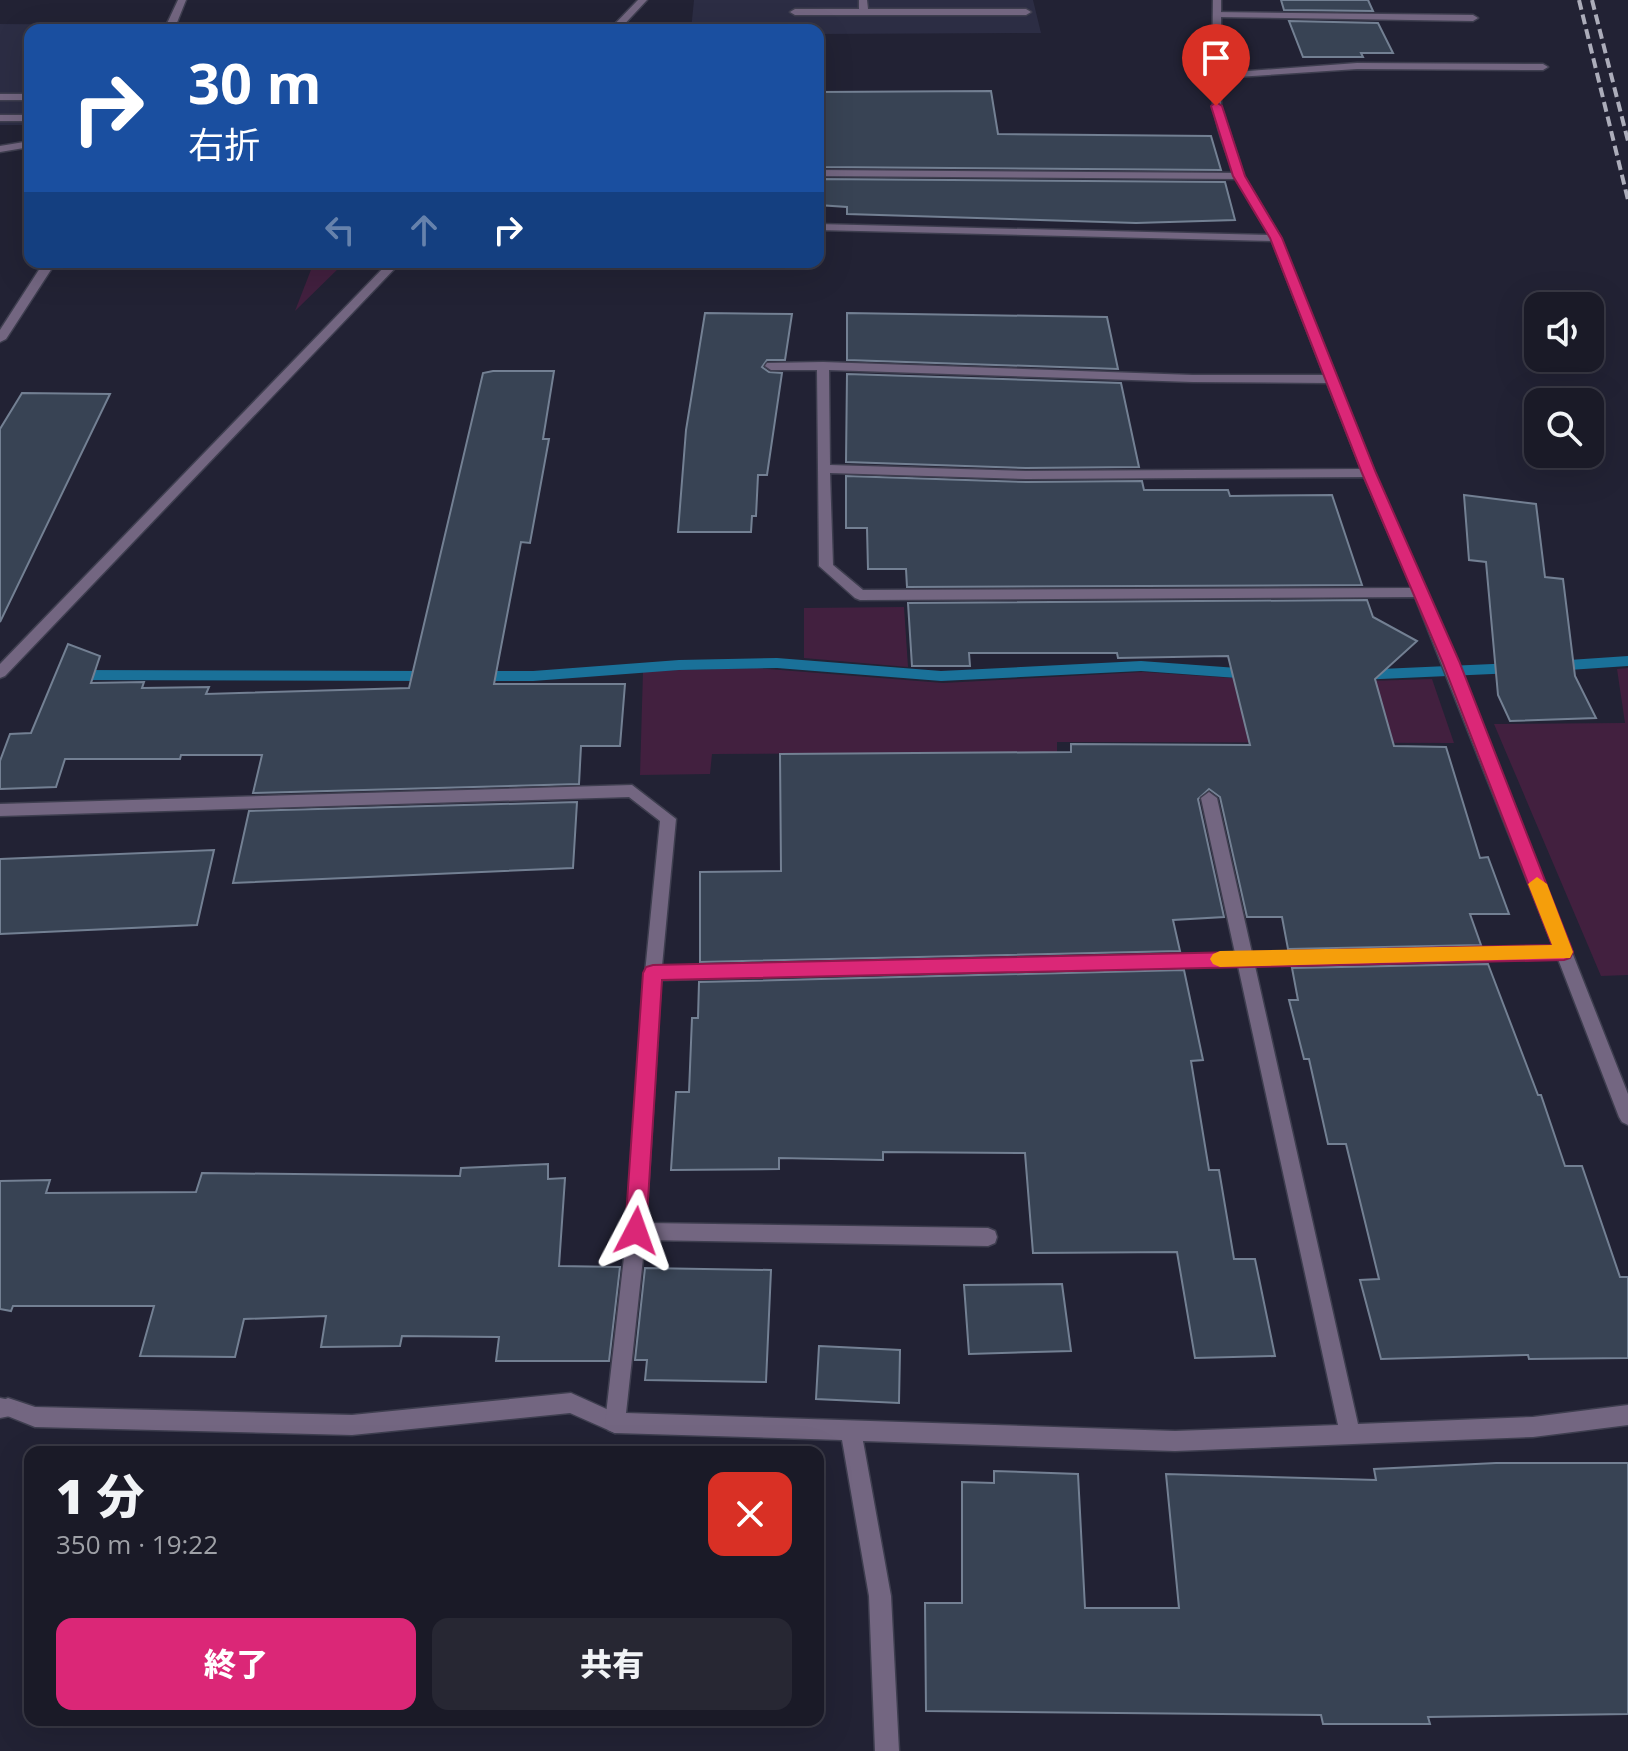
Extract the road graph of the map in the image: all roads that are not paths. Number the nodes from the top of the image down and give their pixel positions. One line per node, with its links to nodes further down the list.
1 (182, 0): 10 (street)
2 (643, 0): 11 (street)
3 (863, 0): 6 (street)
4 (1217, 0): 8 (street)
5 (795, 12): 6 (street)
6 (864, 12): 7 (street)
7 (1026, 12)
8 (1217, 14): 9 (street); 13 (street)
9 (1473, 18)
10 (172, 24)
11 (620, 24)
12 (1543, 67): 13 (street)
13 (1214, 76): 21 (street)
14 (0, 97): 15 (street)
15 (24, 97)
16 (0, 118): 17 (street)
17 (24, 118)
18 (24, 145): 19 (street)
19 (0, 149)
20 (824, 173): 21 (street)
21 (1239, 176): 23 (street)
22 (824, 227): 23 (street)
23 (1276, 238): 31 (street)
24 (46, 268): 27 (street)
25 (389, 268): 35 (street)
26 (0, 308): 27 (street)
27 (20, 308): 28 (street)
28 (0, 339)
29 (771, 366): 30 (street)
30 (823, 366): 31 (street); 32 (street)
31 (1333, 379): 33 (street)
32 (824, 469): 33 (street); 34 (street)
33 (1369, 473): 34 (street)
34 (1422, 592): 38 (street)
35 (0, 673)
36 (1209, 798): 39 (street)
37 (0, 810): 40 (street)
38 (1564, 952): 39 (street); 41 (street)
39 (1244, 958): 40 (street); 48 (street)
40 (653, 973): 42 (street)
41 (1628, 1117)
42 (636, 1231): 43 (street); 46 (street)
43 (988, 1237)
44 (4, 1408): 46 (street)
45 (1628, 1415): 48 (street)
46 (615, 1423): 47 (street)
47 (851, 1433): 48 (street); 49 (street)
48 (1350, 1434)
49 (887, 1751)

